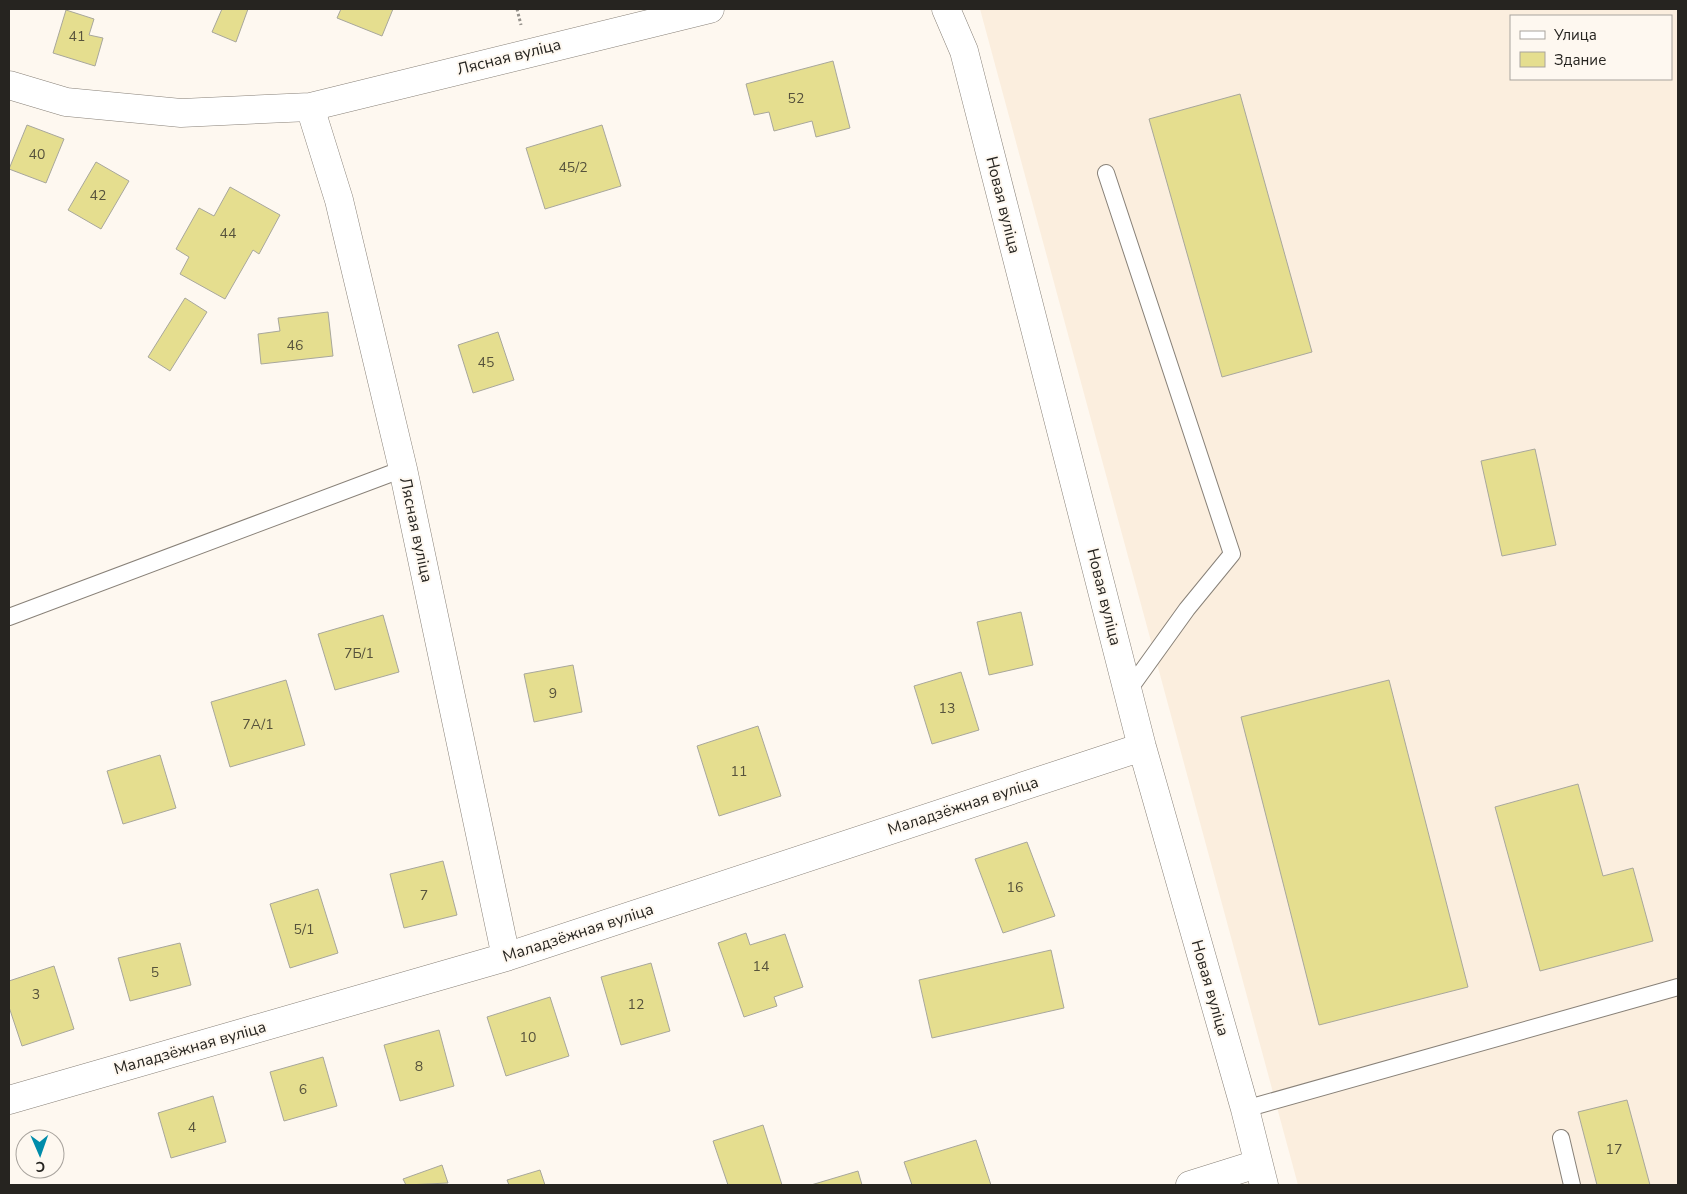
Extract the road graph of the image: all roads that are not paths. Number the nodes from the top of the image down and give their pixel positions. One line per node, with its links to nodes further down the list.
1 (710, 9): 4 (street, Лясная вуліца)
2 (946, 9): 8 (street, Новая вуліца)
3 (9, 85): 4 (street, Лясная вуліца)
4 (310, 107): 6 (street, Лясная вуліца)
5 (1106, 173): 8 (lane)
6 (403, 469): 7 (lane); 10 (street, Лясная вуліца)
7 (9, 617)
8 (1128, 691): 9 (street, Новая вуліца)
9 (1142, 747): 10 (street, Маладзёжная вуліца); 13 (street, Новая вуліца)
10 (506, 957): 12 (street, Маладзёжная вуліца)
11 (1678, 987): 13 (lane)
12 (9, 1100)
13 (1245, 1109): 15 (street, Новая вуліца)
14 (1561, 1138): 17 (lane)
15 (1261, 1174): 16 (street)
16 (1190, 1185)
17 (1572, 1185)

